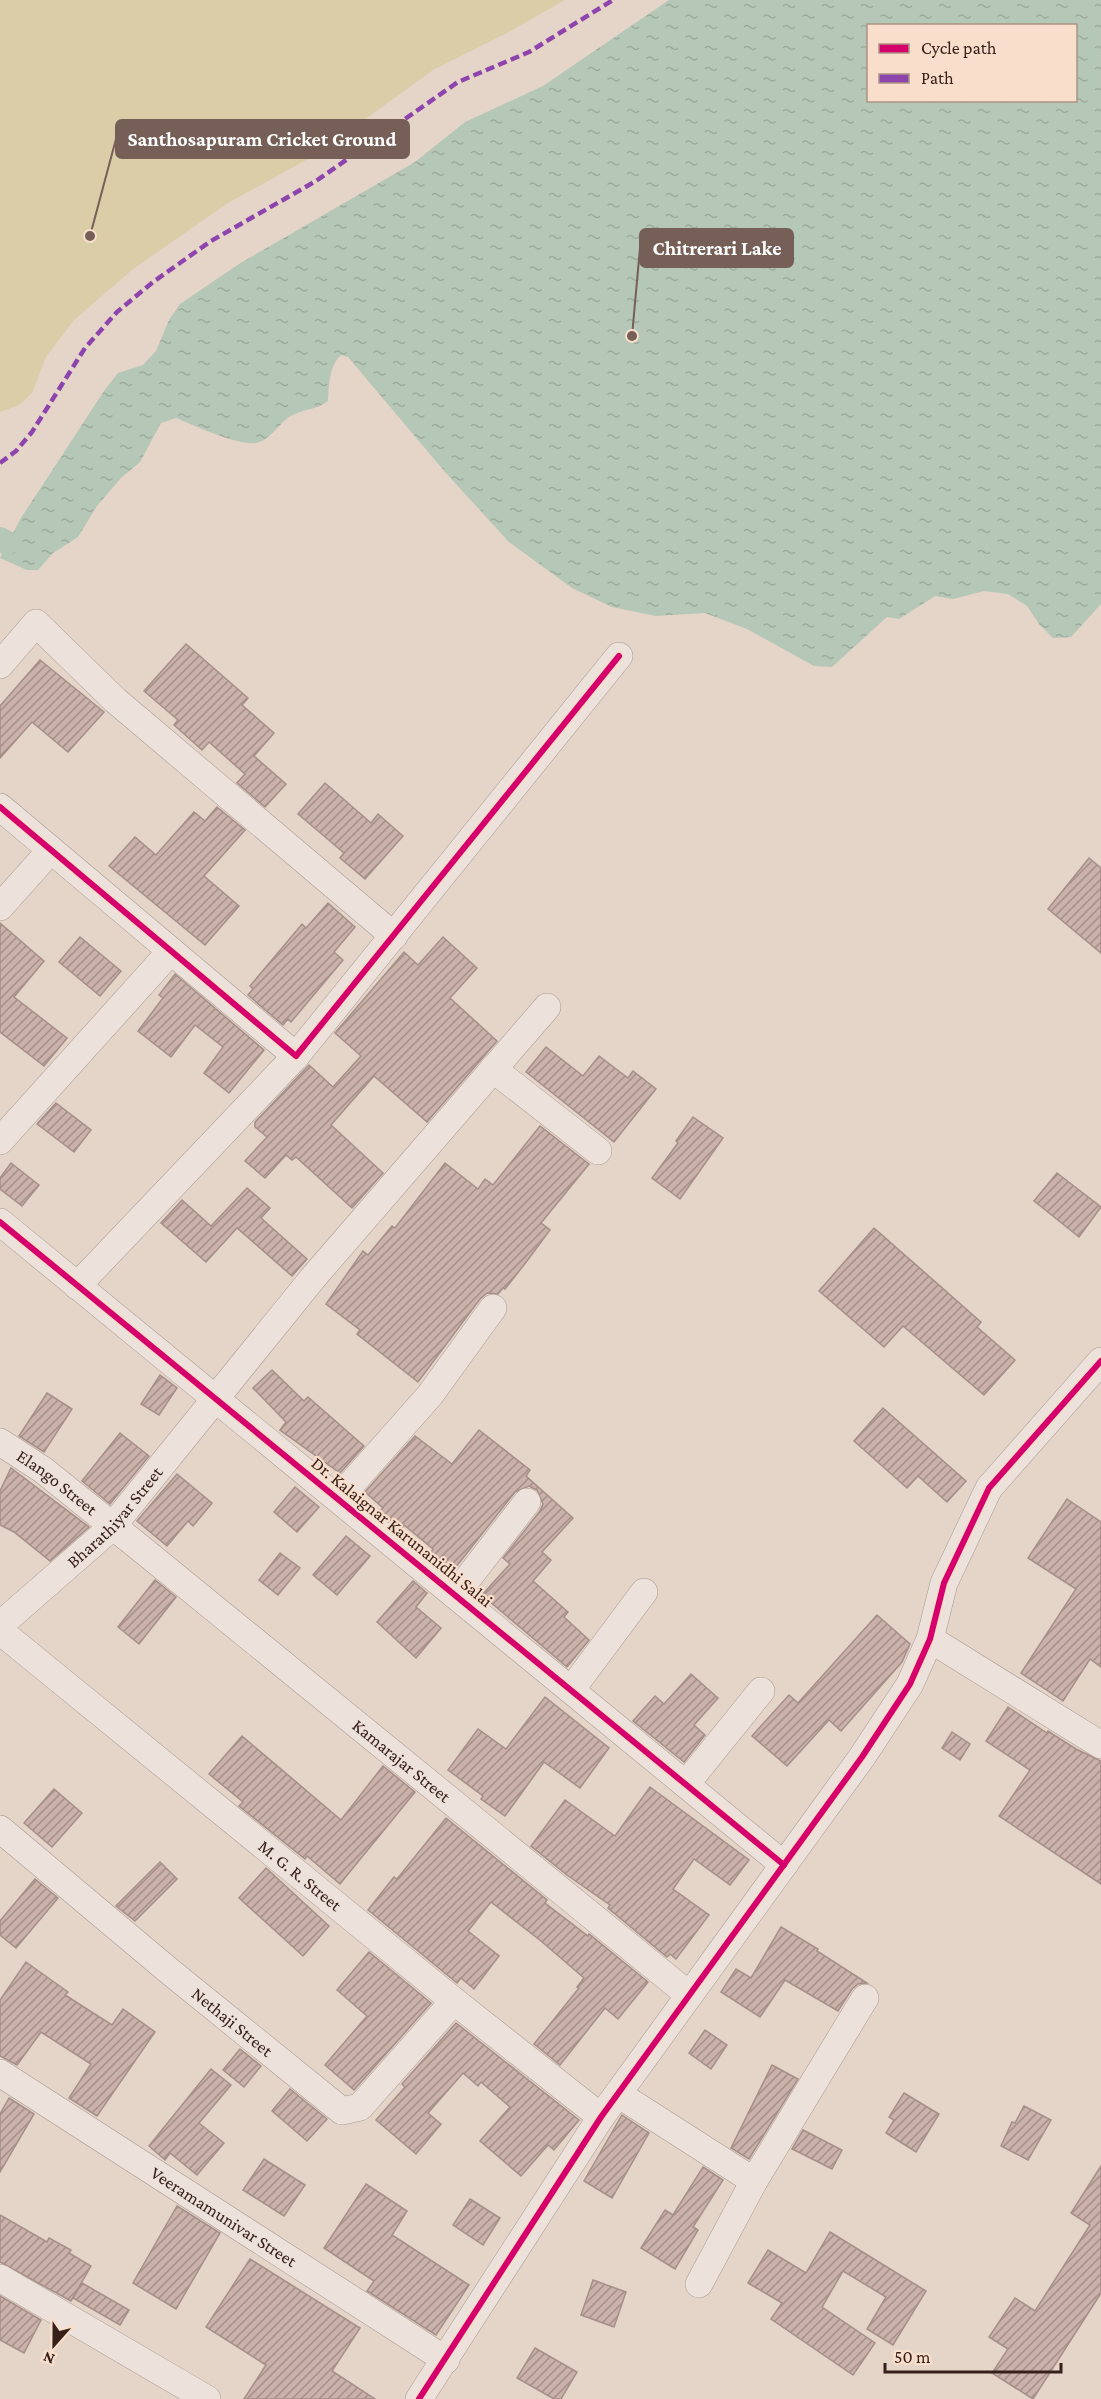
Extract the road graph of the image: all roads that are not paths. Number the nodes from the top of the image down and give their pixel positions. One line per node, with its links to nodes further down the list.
1 (619, 656): 6 (street)
2 (0, 665): 6 (street)
3 (0, 807): 4 (street)
4 (51, 850): 5 (street); 7 (street)
5 (0, 907)
6 (394, 936): 9 (street)
7 (171, 951): 9 (street); 11 (street)
8 (547, 1007): 10 (street, Bharathiyar Street)
9 (296, 1056): 14 (street)
10 (493, 1069): 12 (street); 17 (street, Bharathiyar Street)
11 (0, 1141)
12 (598, 1151)
13 (0, 1222): 14 (street, Dr. Kalaignar Karunanidhi Salai)
14 (77, 1286): 17 (street, Dr. Kalaignar Karunanidhi Salai)
15 (493, 1308): 19 (street)
16 (1101, 1361): 26 (street)
17 (217, 1400): 19 (street, Dr. Kalaignar Karunanidhi Salai); 21 (street, Bharathiyar Street)
18 (0, 1442): 21 (street, Elango Street)
19 (338, 1499): 23 (street, Dr. Kalaignar Karunanidhi Salai)
20 (527, 1502): 23 (street)
21 (111, 1528): 24 (street, Bharathiyar Street); 33 (street, Kamarajar Street)
22 (644, 1592): 27 (street)
23 (455, 1595): 27 (street, Dr. Kalaignar Karunanidhi Salai)
24 (0, 1625)
25 (0, 1631): 35 (street, M. G. R. Street)
26 (930, 1639): 29 (street); 32 (street)
27 (571, 1690): 30 (street, Dr. Kalaignar Karunanidhi Salai)
28 (761, 1691): 30 (street)
29 (1101, 1745)
30 (686, 1784): 32 (street, Dr. Kalaignar Karunanidhi Salai)
31 (0, 1829): 35 (street, Nethaji Street)
32 (784, 1865): 33 (street)
33 (689, 1995): 37 (street)
34 (865, 1998): 39 (street)
35 (454, 2001): 38 (street, M. G. R. Street)
36 (0, 2073): 42 (street, Veeramamunivar Street)
37 (618, 2094): 38 (street); 39 (street)
38 (601, 2117): 42 (street)
39 (754, 2181): 41 (street)
40 (0, 2278): 43 (street)
41 (699, 2284)
42 (446, 2360): 44 (street)
43 (207, 2399)
44 (419, 2399)

